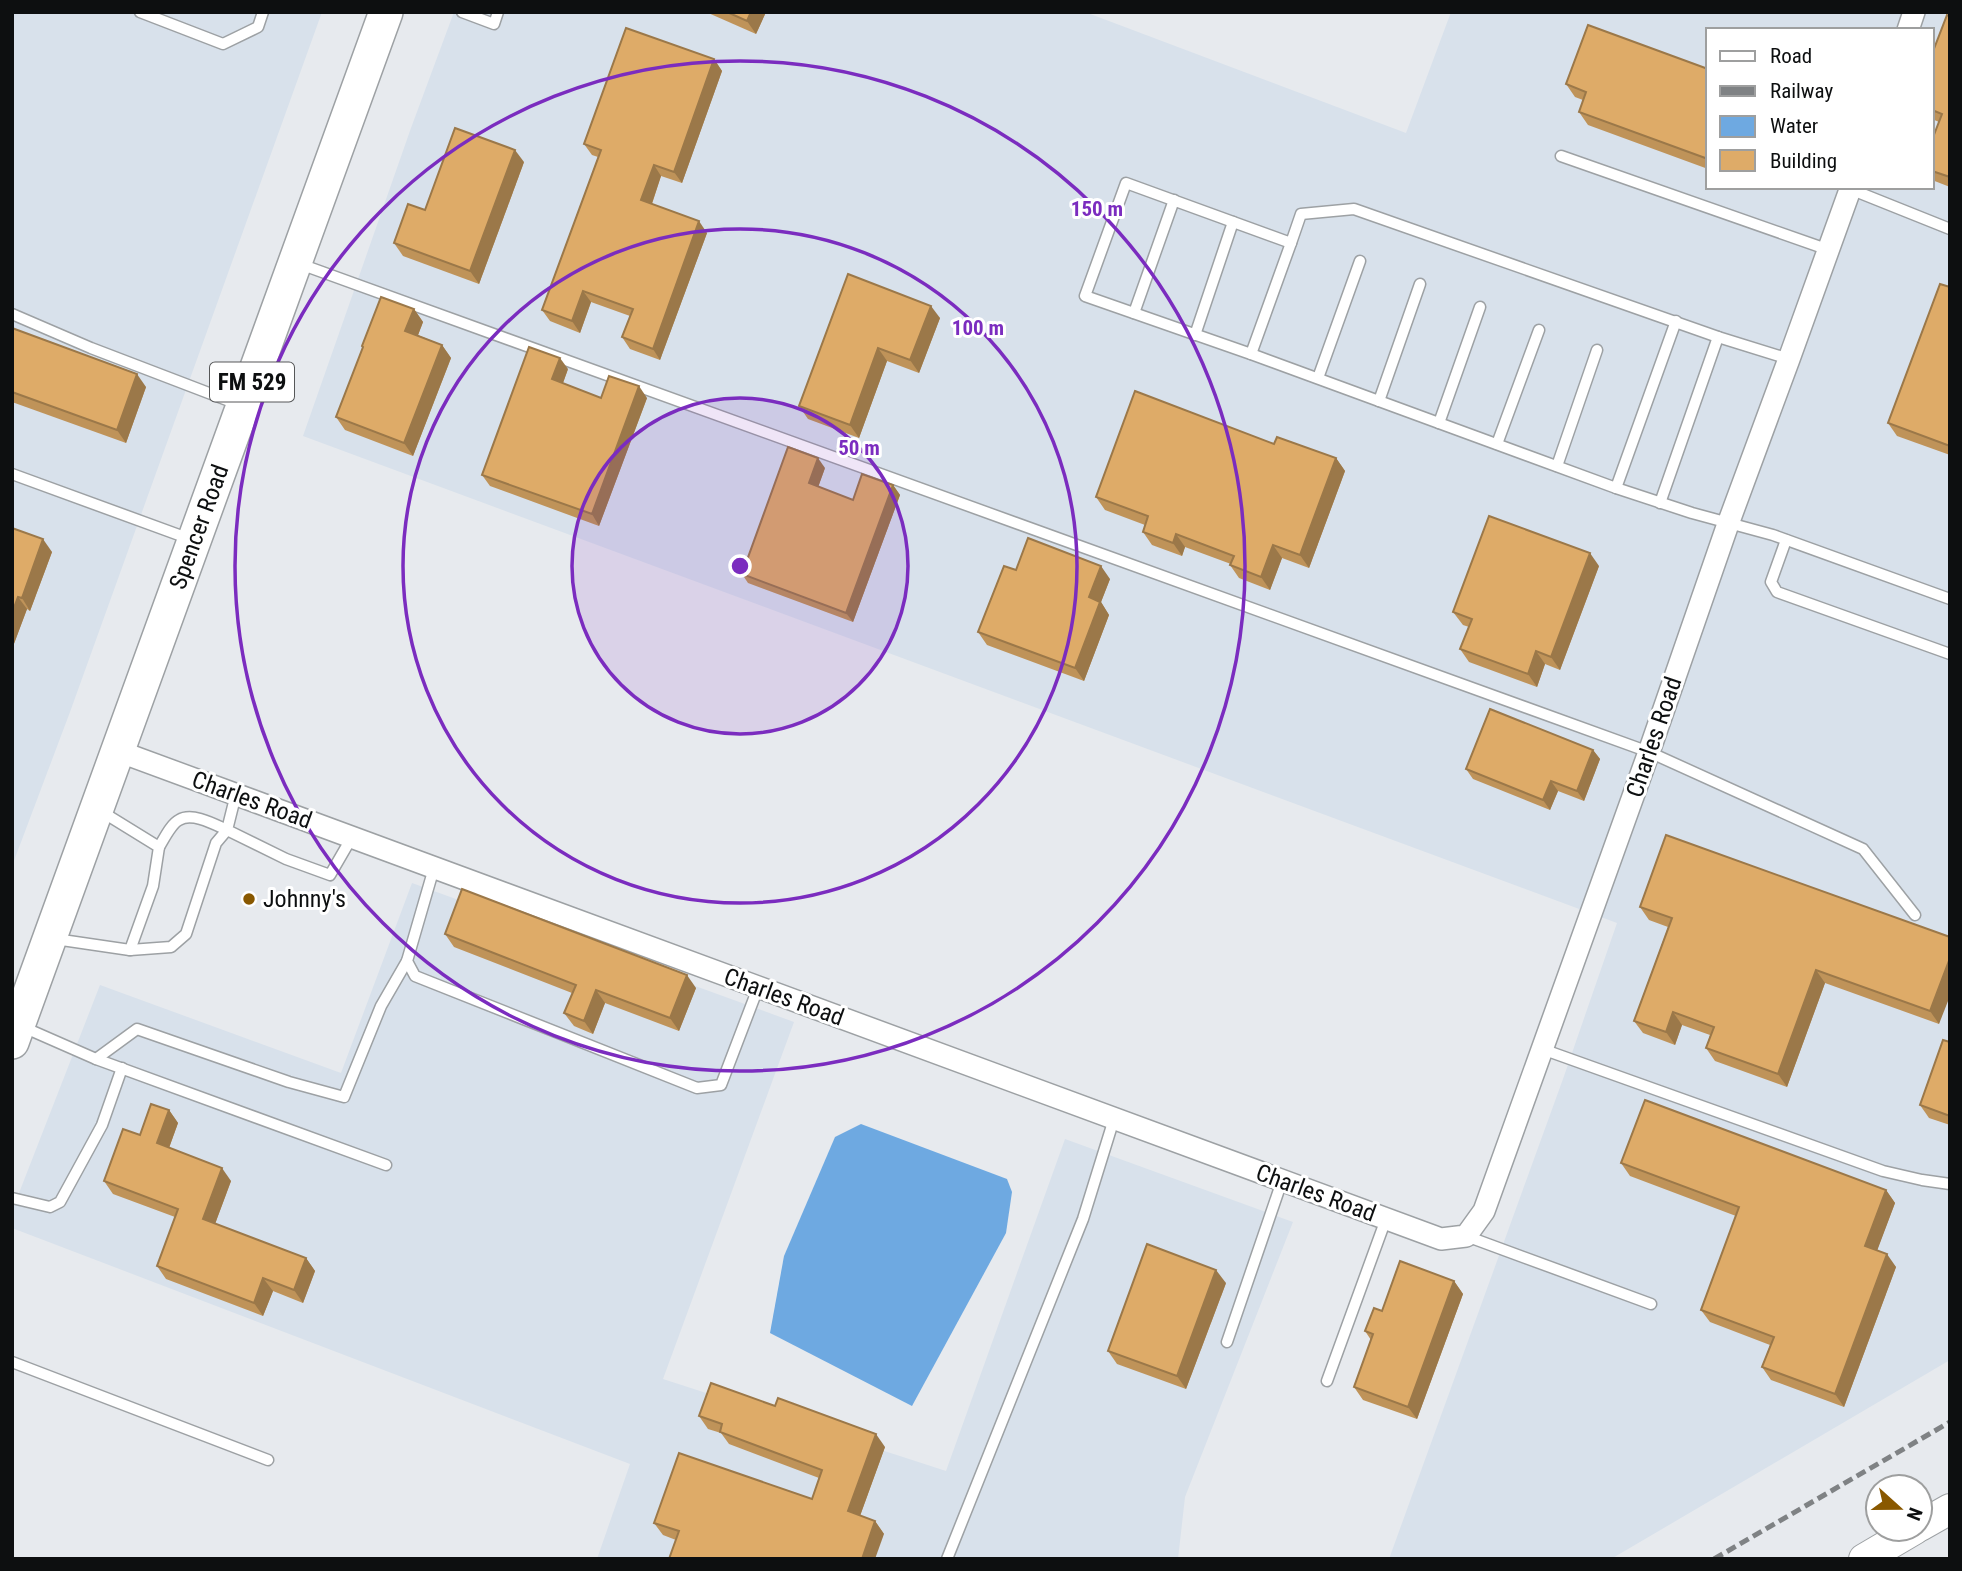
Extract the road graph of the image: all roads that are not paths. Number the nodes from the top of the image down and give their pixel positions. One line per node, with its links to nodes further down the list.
1 (140, 12): 2 (lane)
2 (263, 12)
3 (386, 12): 15 (main road, Spencer Road / FM 529)
4 (462, 12): 5 (lane)
5 (498, 12)
6 (1560, 156): 13 (lane)
7 (1851, 189): 13 (street, Charles Road)
8 (1853, 189): 11 (lane)
9 (1174, 200): 10 (lane); 18 (lane); 18 (lane)
10 (1233, 222): 12 (lane); 22 (lane)
11 (1950, 229)
12 (1290, 243): 20 (lane); 25 (lane)
13 (1829, 250): 26 (street, Charles Road)
14 (1360, 261): 27 (lane)
15 (295, 263): 29 (main road, Spencer Road / FM 529); 42 (lane)
16 (1420, 284): 28 (lane)
17 (1480, 307): 30 (lane)
18 (1134, 313): 22 (lane)
19 (12, 314): 29 (lane)
20 (1676, 321): 23 (lane); 34 (lane)
21 (1539, 330): 31 (lane)
22 (1195, 335): 25 (lane)
23 (1718, 337): 26 (lane); 35 (lane)
24 (1597, 350): 32 (lane)
25 (1251, 354): 27 (lane)
26 (1790, 359): 36 (street, Charles Road)
27 (1318, 379): 28 (lane)
28 (1379, 401): 30 (lane)
29 (243, 406): 38 (main road, Spencer Road / FM 529)
30 (1439, 423): 31 (lane)
31 (1497, 444): 32 (lane)
32 (1557, 466): 34 (lane)
33 (12, 474): 38 (lane)
34 (1616, 488): 35 (lane)
35 (1660, 503): 36 (lane)
36 (1728, 524): 37 (lane); 42 (street, Charles Road)
37 (1786, 540): 39 (lane); 40 (lane)
38 (194, 541): 41 (main road, Spencer Road / FM 529)
39 (1950, 599)
40 (1950, 654)
41 (118, 751): 43 (street, Charles Road); 44 (main road, Spencer Road / FM 529)
42 (1649, 752): 49 (lane); 55 (street, Charles Road)
43 (236, 794): 45 (lane); 46 (street, Charles Road)
44 (97, 809): 47 (lane); 50 (main road, Spencer Road / FM 529)
45 (227, 830): 46 (lane); 47 (lane); 51 (lane)
46 (352, 837): 48 (street, Charles Road)
47 (159, 847): 51 (lane)
48 (434, 868): 52 (lane); 53 (street, Charles Road)
49 (1915, 915)
50 (50, 938): 51 (lane); 54 (main road, Spencer Road / FM 529)
51 (130, 950)
52 (407, 961): 53 (lane); 56 (lane)
53 (758, 988): 58 (street, Charles Road)
54 (14, 1030): 56 (lane)
55 (1542, 1049): 61 (lane); 64 (street, Charles Road)
56 (96, 1059): 57 (lane)
57 (122, 1068): 59 (lane); 62 (lane)
58 (1114, 1119): 60 (street, Charles Road); 73 (lane)
59 (386, 1166)
60 (1282, 1181): 63 (street, Charles Road); 66 (lane)
61 (1950, 1184)
62 (12, 1198)
63 (1386, 1219): 64 (street, Charles Road); 68 (lane)
64 (1466, 1236): 65 (lane)
65 (1651, 1304)
66 (1227, 1342)
67 (12, 1362): 69 (lane)
68 (1327, 1381)
69 (268, 1460)
70 (1950, 1509): 71 (main road)
71 (1934, 1518)
72 (1891, 1543): 74 (main road)
73 (947, 1559)
74 (1864, 1559)

